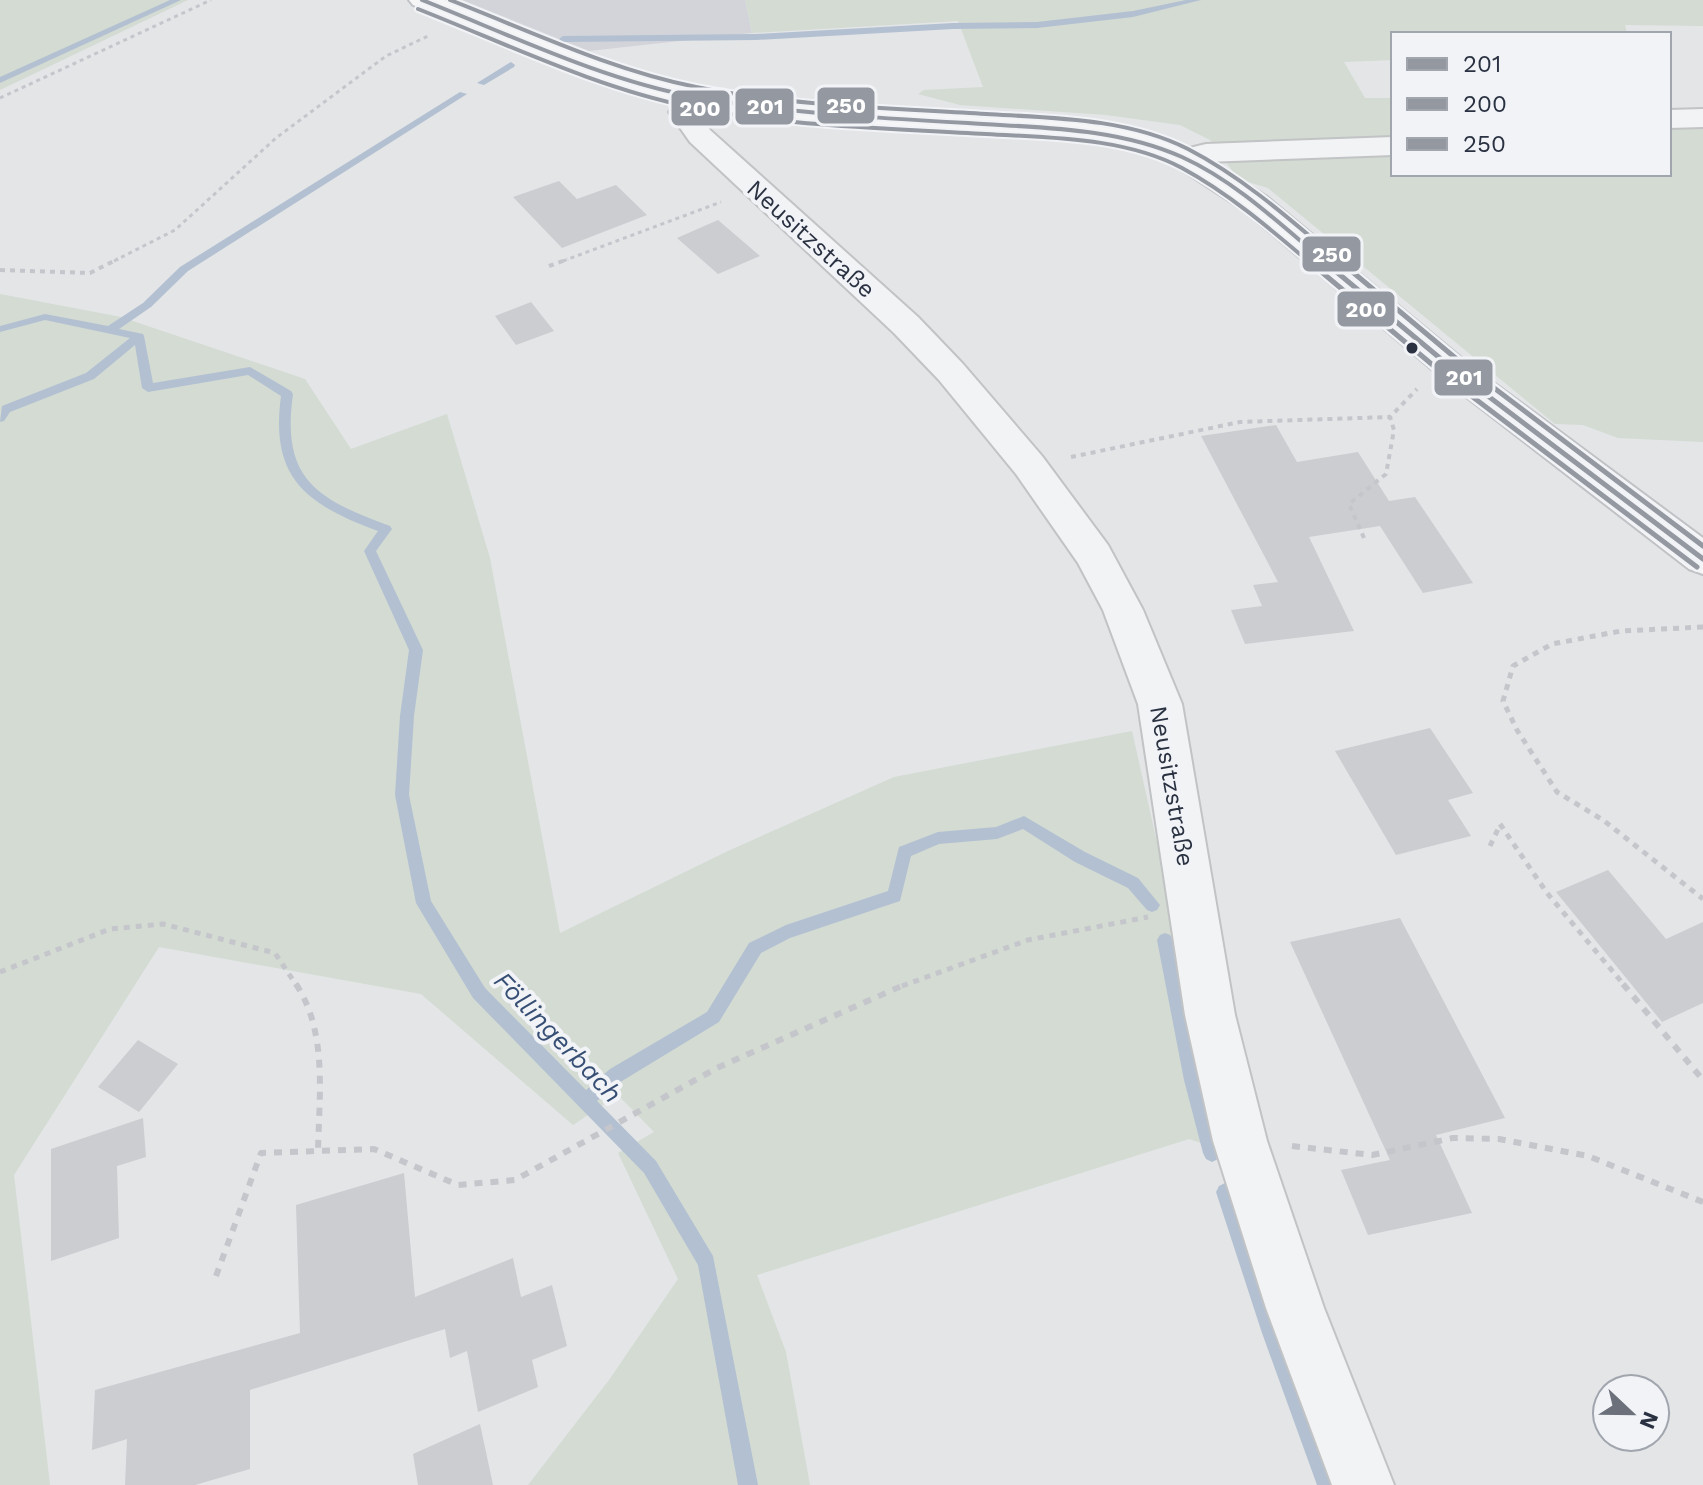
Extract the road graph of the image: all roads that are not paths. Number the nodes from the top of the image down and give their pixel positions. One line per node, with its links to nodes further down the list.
1 (422, 0): 2 (main road)
2 (694, 97): 6 (main road); 8 (street, Neusitzstraße)
3 (1671, 119): 4 (street)
4 (1702, 119)
5 (1391, 146): 6 (street)
6 (1184, 158): 7 (main road)
7 (1703, 559)
8 (1363, 1485)

